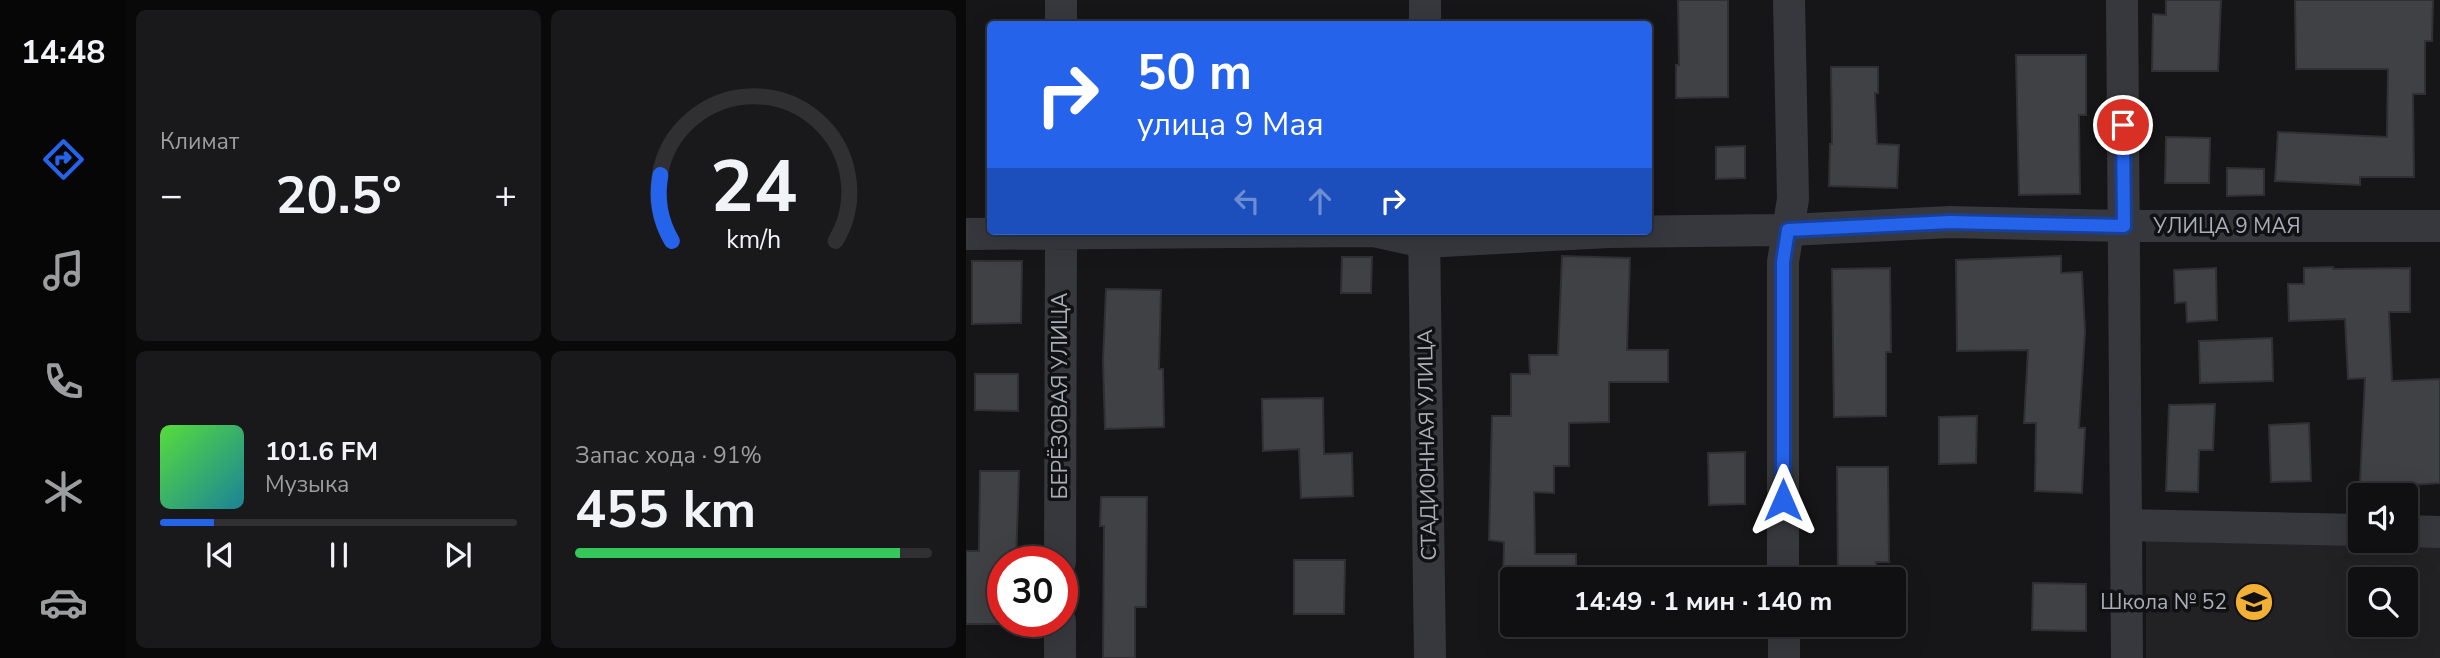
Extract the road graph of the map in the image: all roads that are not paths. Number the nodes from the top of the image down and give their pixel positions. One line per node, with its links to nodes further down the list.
1 (1061, 0): 5 (street)
2 (1424, 0): 6 (street)
3 (1789, 0): 9 (street)
4 (2122, 0): 7 (street)
5 (1061, 21)
6 (1424, 21)
7 (2124, 226): 8 (street, УЛИЦА 9 МАЯ); 9 (street, УЛИЦА 9 МАЯ); 16 (street)
8 (2440, 226)
9 (1788, 230): 10 (street, УЛИЦА 9 МАЯ); 21 (street)
10 (1652, 232)
11 (966, 234): 12 (street, УЛИЦА 9 МАЯ)
12 (987, 234)
13 (1061, 235): 20 (street, БЕРЁЗОВАЯ УЛИЦА)
14 (1498, 235): 15 (street, УЛИЦА 9 МАЯ)
15 (1424, 237): 25 (street, СТАДИОННАЯ УЛИЦА)
16 (2126, 525): 17 (street); 27 (street)
17 (2348, 530)
18 (2418, 531): 19 (street)
19 (2440, 532)
20 (1060, 546)
21 (1783, 567)
22 (1060, 637): 24 (street)
23 (1784, 637): 26 (street)
24 (1060, 658)
25 (1430, 658)
26 (1784, 658)
27 (2127, 658)

